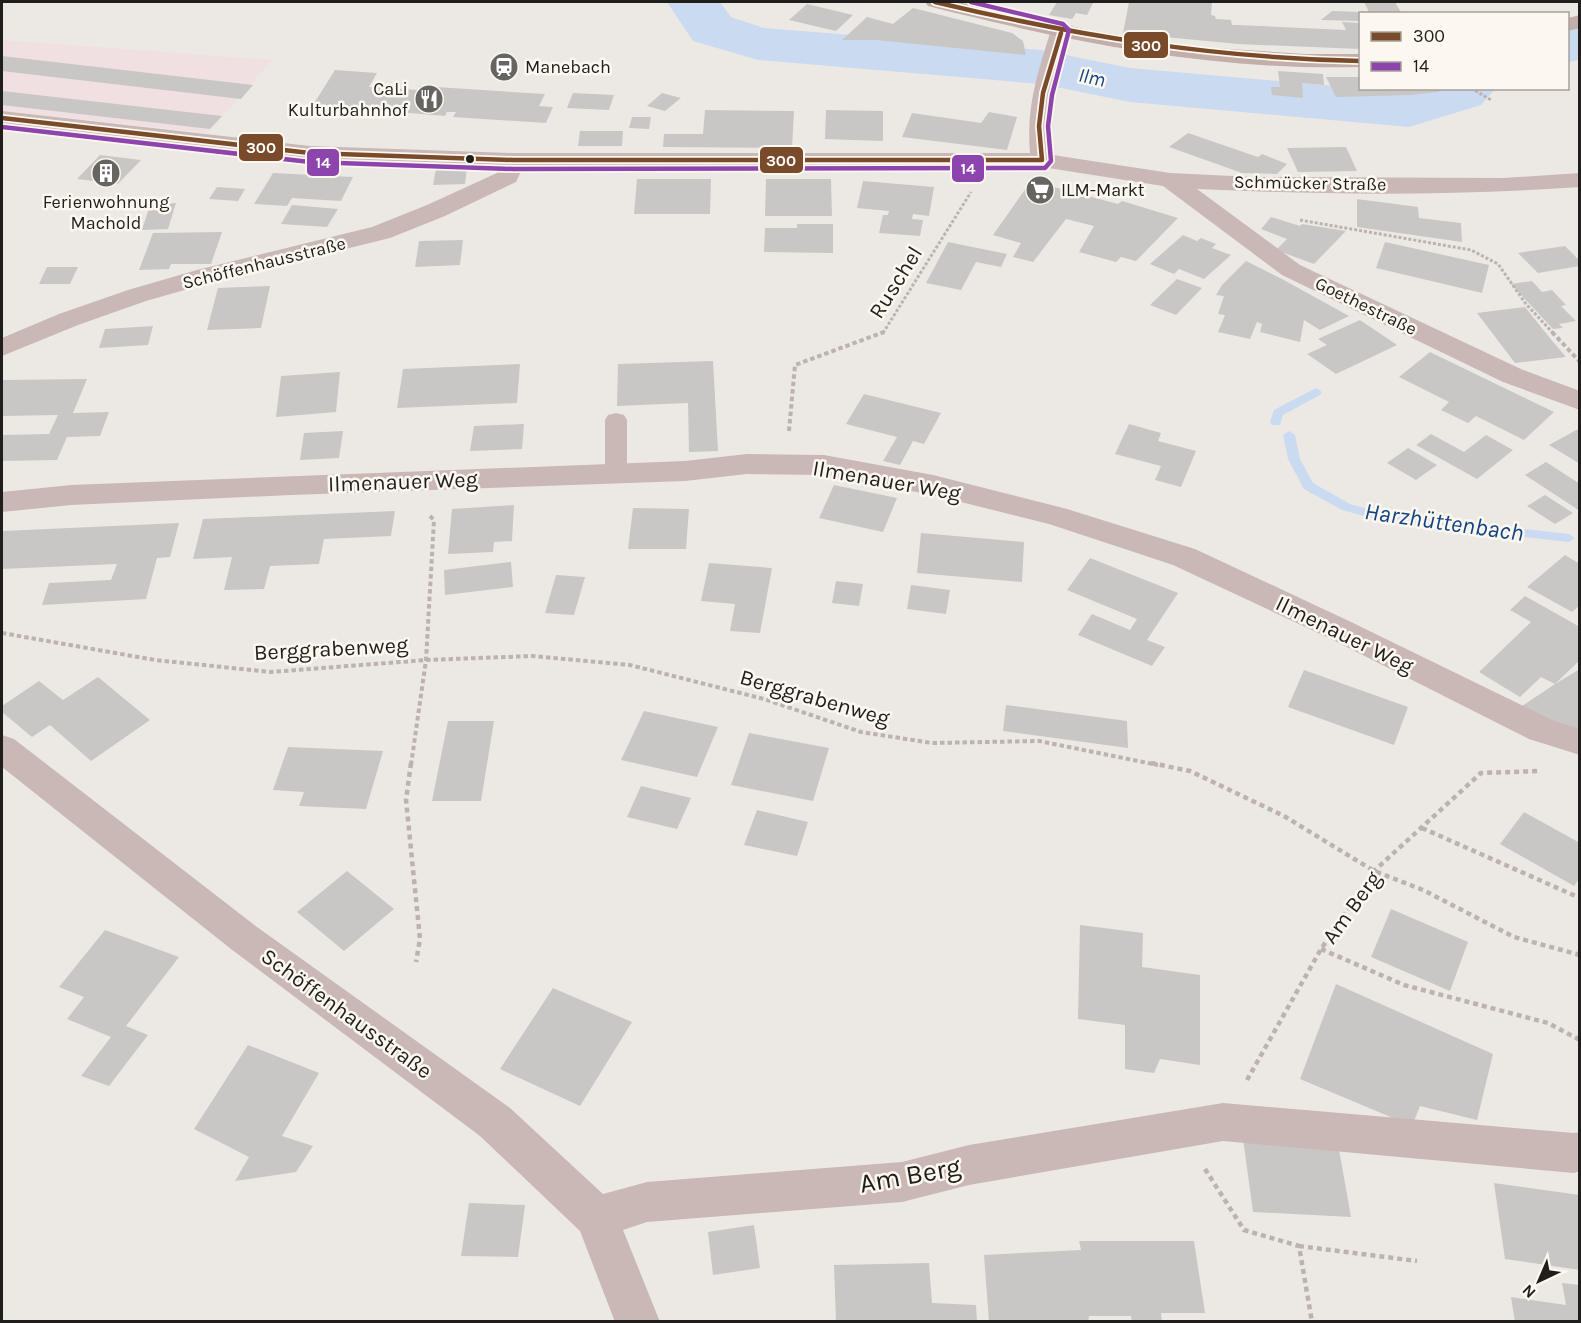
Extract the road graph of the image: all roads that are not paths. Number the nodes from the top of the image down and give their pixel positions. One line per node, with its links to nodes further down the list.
1 (935, 2): 2 (main road)
2 (1058, 43): 3 (main road); 6 (street)
3 (1359, 61)
4 (2, 118): 5 (street, Schmücker Straße)
5 (513, 160): 6 (street, Schmücker Straße); 9 (street, Schöffenhausstraße)
6 (1042, 160): 7 (street, Schmücker Straße)
7 (1170, 180): 8 (street, Schmücker Straße); 10 (street, Goethestraße)
8 (1580, 180)
9 (2, 348)
10 (1580, 401)
11 (616, 420): 12 (lane)
12 (616, 474): 13 (street, Ilmenauer Weg); 14 (street, Ilmenauer Weg)
13 (2, 502)
14 (1580, 742)
15 (2, 748): 17 (street, Schöffenhausstraße)
16 (1580, 1151): 17 (street, Am Berg)
17 (596, 1217): 18 (street, Schöffenhausstraße)
18 (638, 1322)

